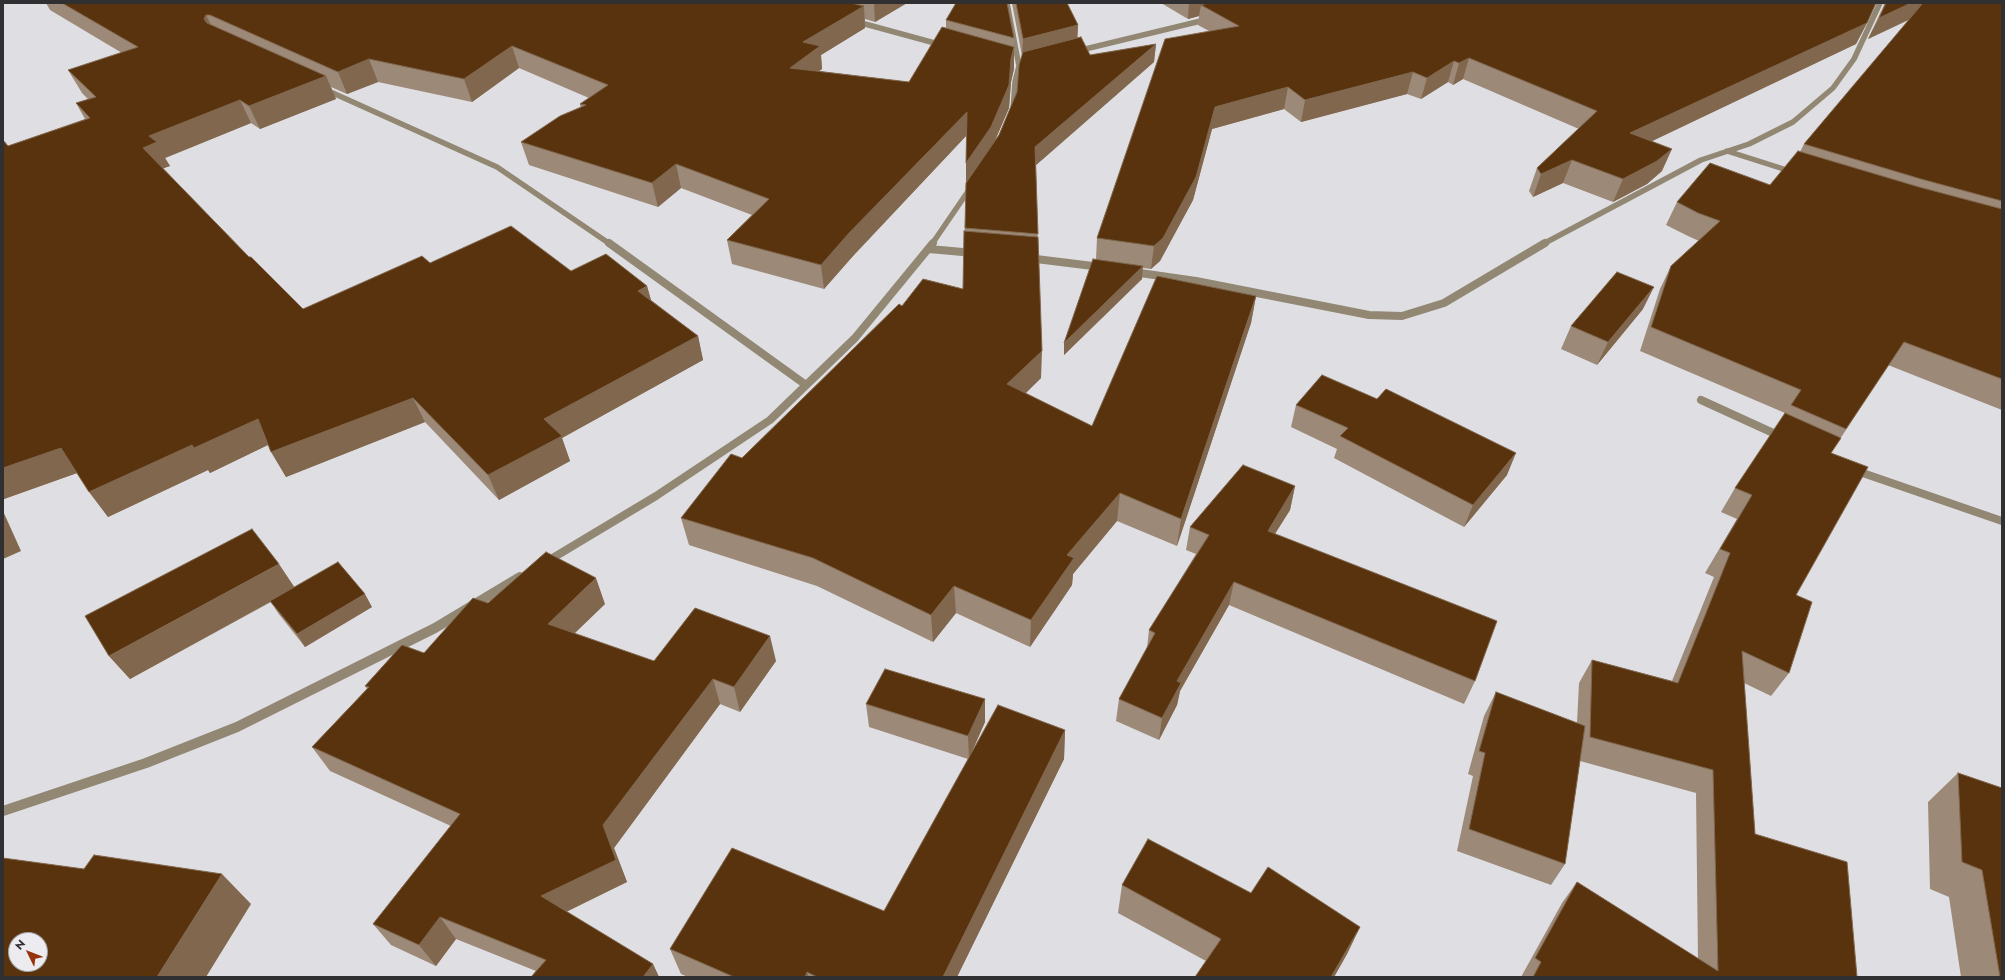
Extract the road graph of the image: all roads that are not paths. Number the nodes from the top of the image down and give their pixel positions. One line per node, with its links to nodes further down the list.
1 (1007, 3): 8 (street)
2 (1880, 3): 9 (street)
3 (1212, 18): 6 (street)
4 (849, 20): 5 (street)
5 (945, 46)
6 (1071, 53)
7 (317, 85): 17 (street)
8 (1010, 117)
9 (1727, 151): 10 (street); 16 (street)
10 (1802, 174)
11 (978, 178): 12 (street)
12 (929, 249): 13 (street); 17 (street)
13 (982, 254)
14 (1019, 257): 15 (street)
15 (1111, 269)
16 (1126, 271)
17 (806, 385): 22 (street)
18 (1701, 400): 19 (street)
19 (1788, 440)
20 (1846, 466): 21 (street)
21 (2002, 521)
22 (541, 565)
23 (528, 573): 24 (street)
24 (3, 811)

